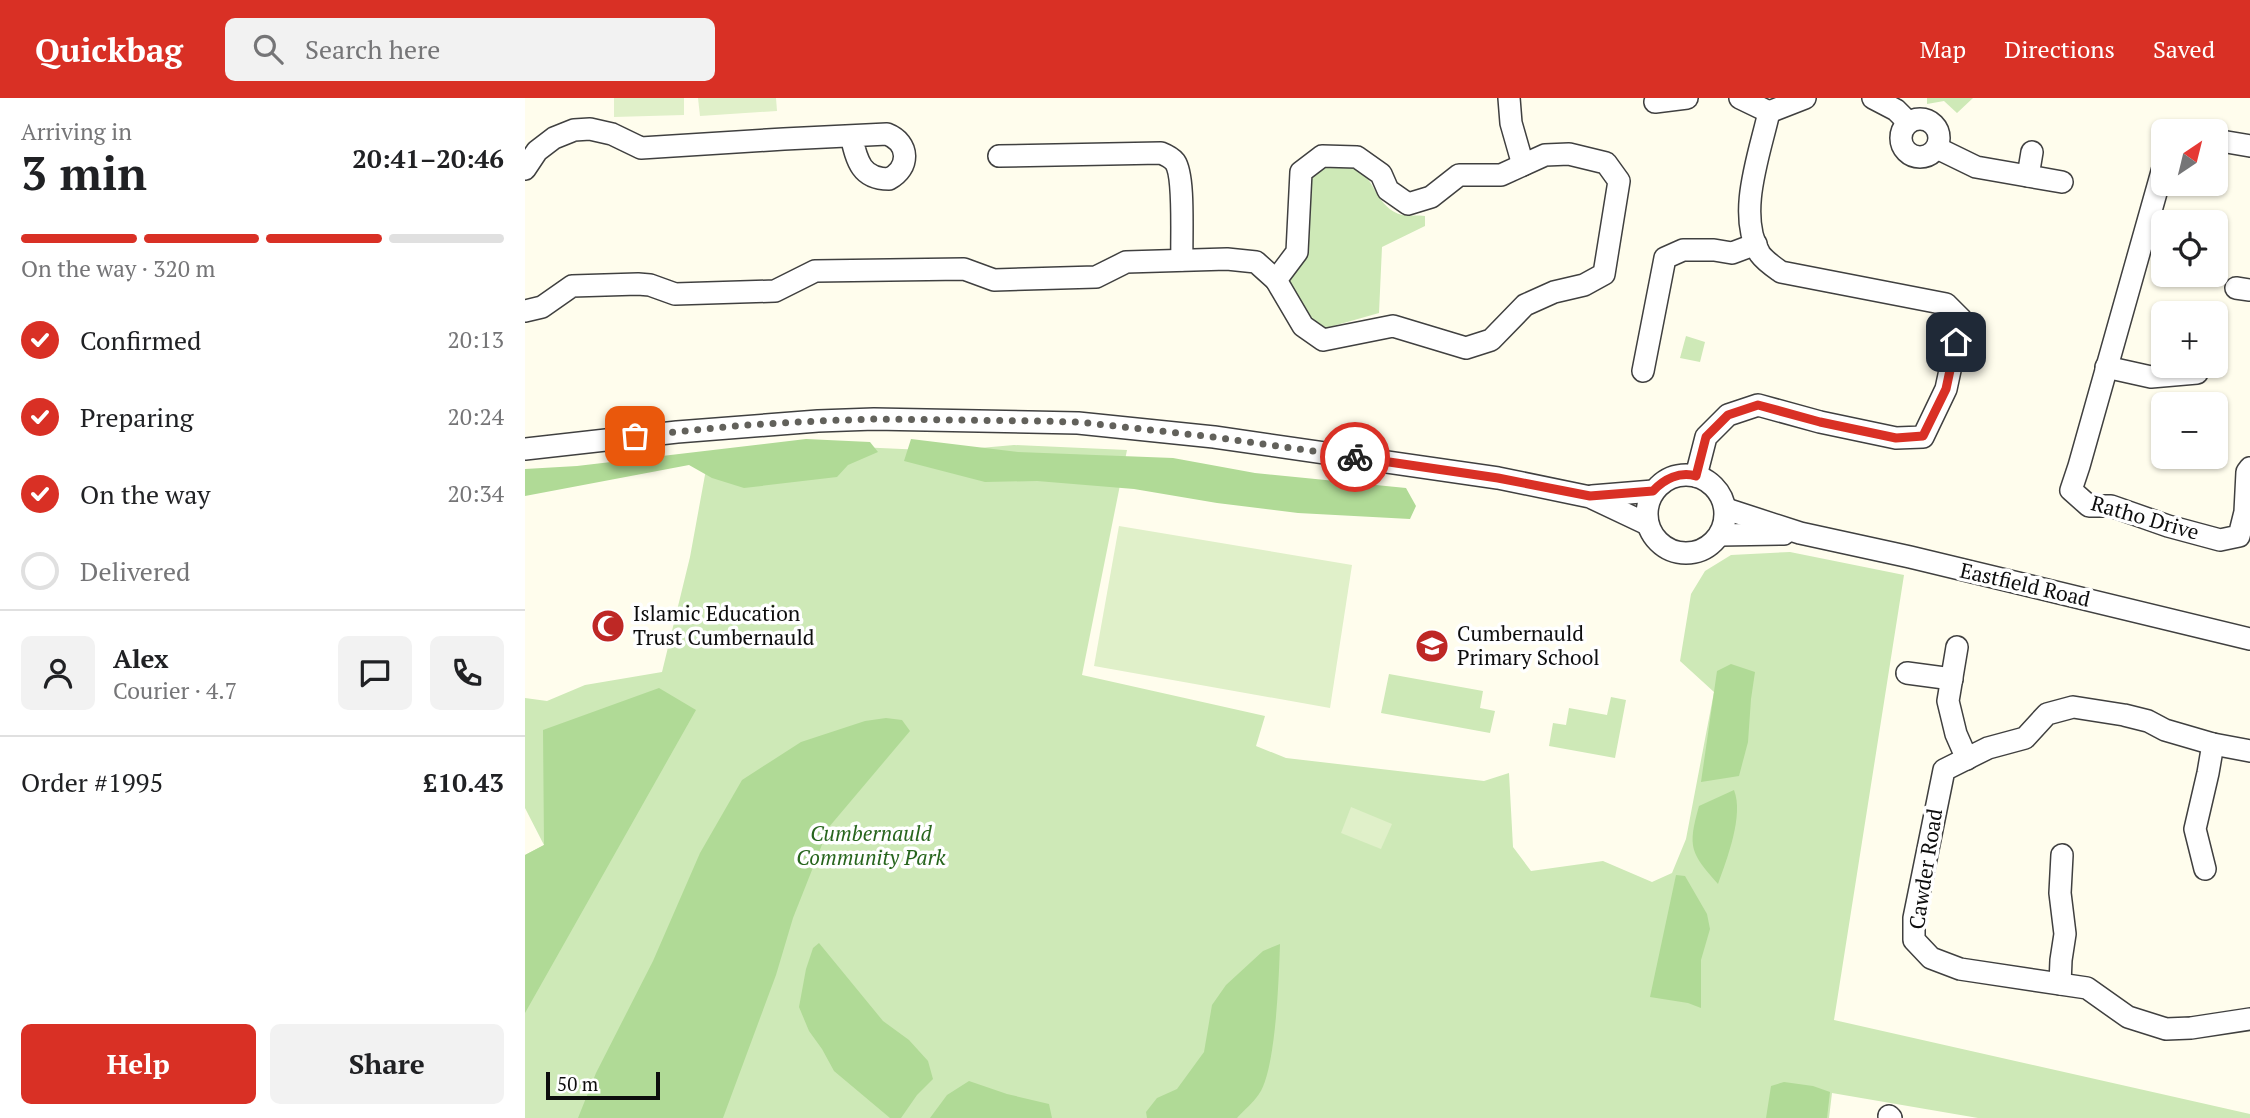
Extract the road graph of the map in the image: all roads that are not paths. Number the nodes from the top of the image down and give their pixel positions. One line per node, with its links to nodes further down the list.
1 (1509, 98): 15 (street)
2 (1687, 98): 6 (street)
3 (1740, 98): 7 (street)
4 (1805, 98): 7 (street)
5 (1873, 98): 8 (street)
6 (1655, 102)
7 (1769, 111): 20 (street)
8 (1908, 122): 12 (street); 12 (street)
9 (851, 136): 16 (street)
10 (2228, 142): 11 (street)
11 (2250, 146)
12 (1937, 148): 17 (street)
13 (2032, 152): 17 (street)
14 (999, 156): 21 (street)
15 (1523, 165): 22 (street); 22 (street)
16 (525, 169)
17 (2028, 176): 18 (street)
18 (2062, 182)
19 (2155, 196): 24 (street, Ratho Drive)
20 (1755, 243): 25 (street); 29 (street)
21 (1182, 260): 22 (street); 23 (street)
22 (1276, 280)
23 (525, 311)
24 (2106, 367): 26 (street); 28 (street, Ratho Drive)
25 (1643, 371)
26 (2151, 377)
27 (525, 449): 31 (street)
28 (2250, 468)
29 (1696, 476): 30 (street); 32 (street)
30 (1653, 491): 31 (street); 33 (street)
31 (1590, 496): 33 (street)
32 (1726, 509): 34 (street, Eastfield Road); 35 (street)
33 (1647, 524): 35 (street)
34 (1800, 533): 35 (street, Eastfield Road); 36 (street, Eastfield Road)
35 (1720, 535)
36 (2250, 639)
37 (1957, 647): 39 (street)
38 (1907, 673): 39 (street)
39 (1952, 679): 42 (street)
40 (2213, 744): 41 (street, Cawder Road); 42 (street, Cawder Road); 44 (street)
41 (2250, 751)
42 (1966, 759): 45 (street, Cawder Road)
43 (2062, 855): 45 (street)
44 (2205, 869)
45 (2060, 984): 46 (street, Cawder Road)
46 (2250, 1019)

